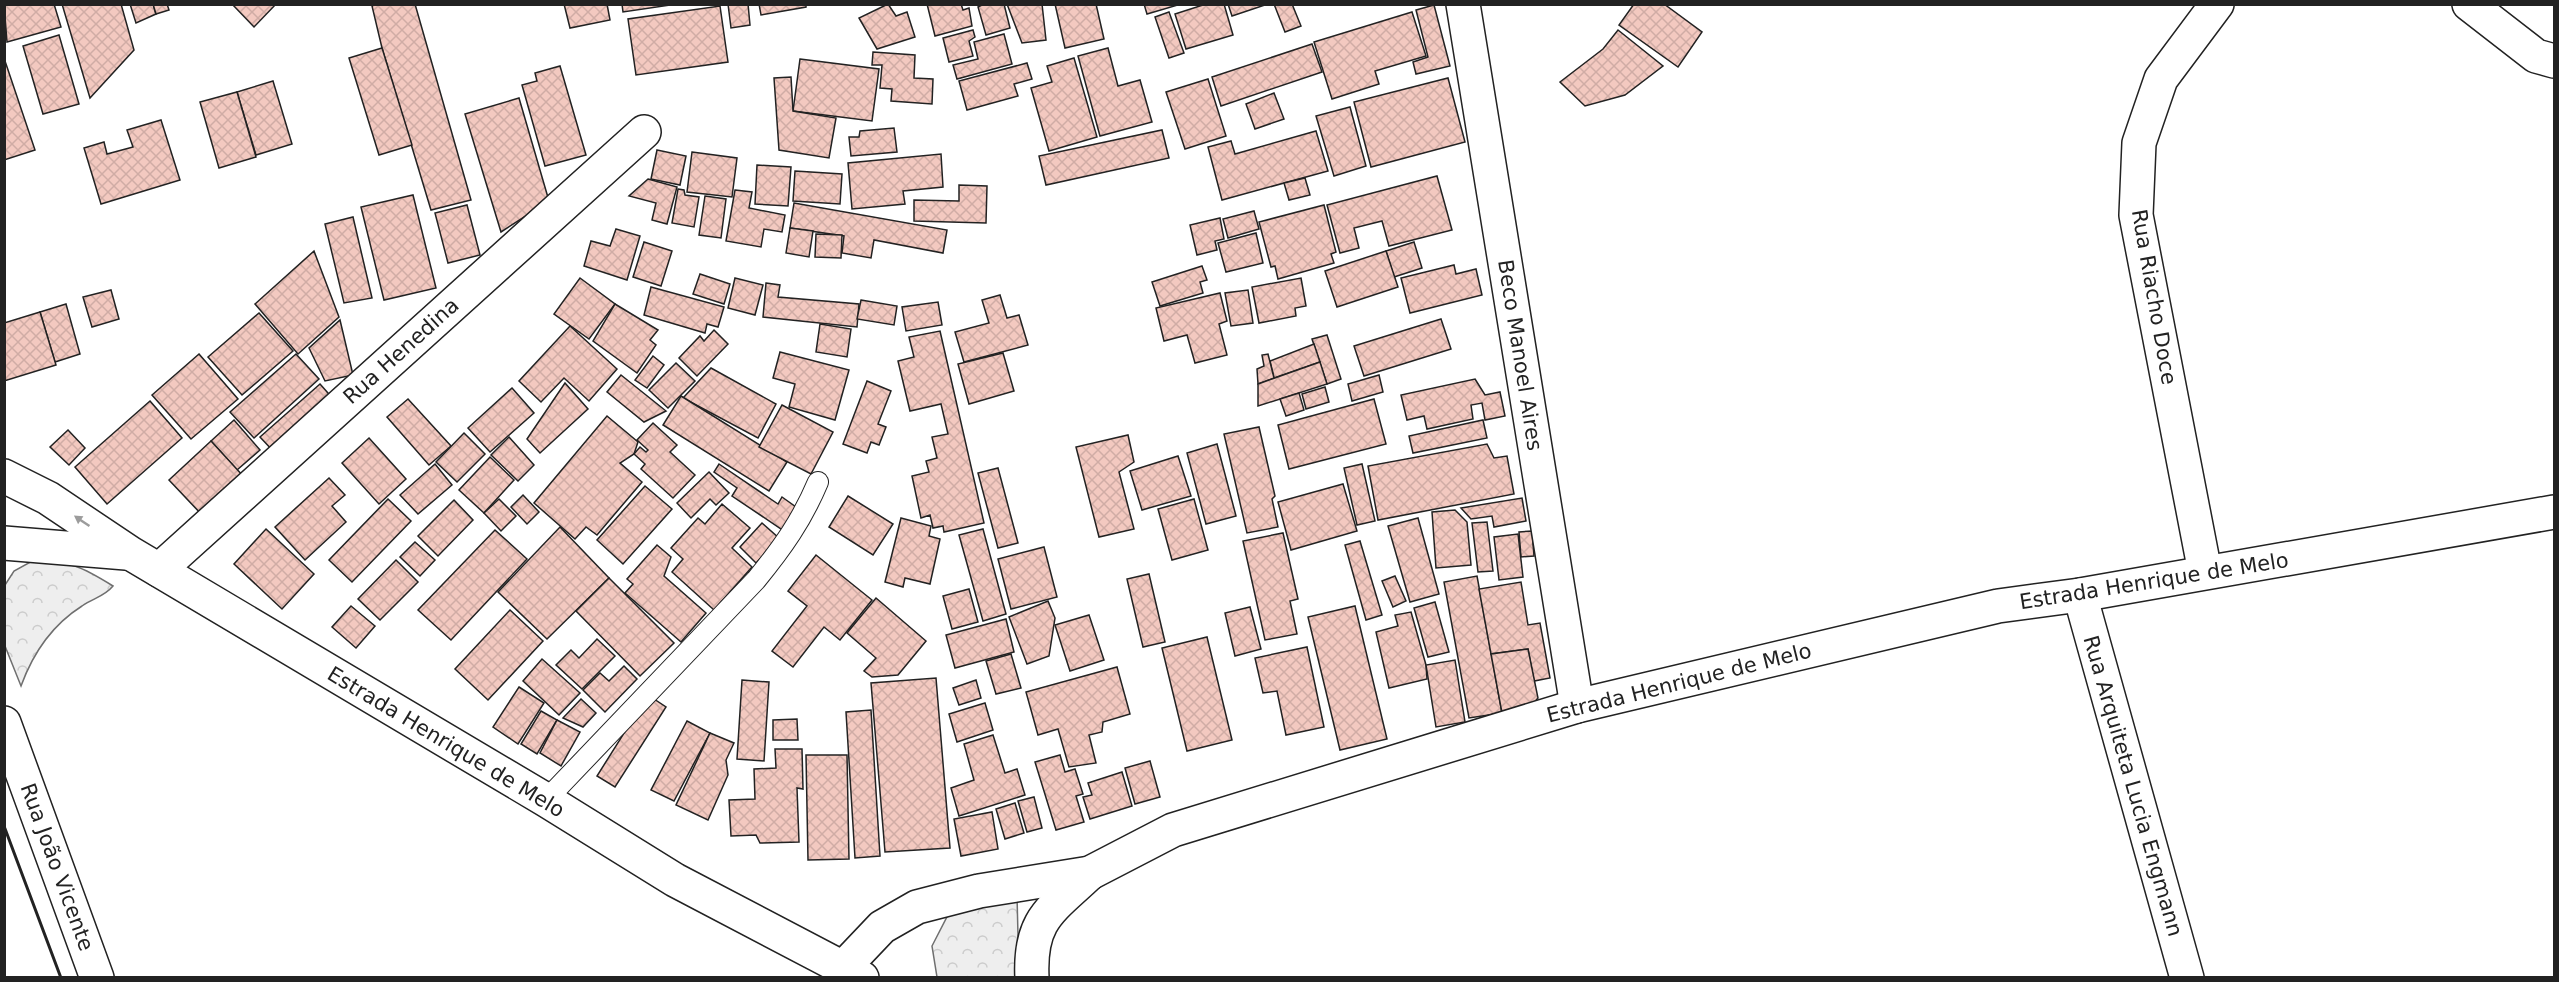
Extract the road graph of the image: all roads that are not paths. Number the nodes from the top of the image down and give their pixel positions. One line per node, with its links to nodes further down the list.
1 (1463, 4): 14 (main road, Beco Manoel Aires)
2 (2217, 4): 12 (main road, Rua Riacho Doce)
3 (2469, 4): 4 (main road)
4 (2554, 61)
5 (644, 132): 11 (main road, Rua Henedina)
6 (4, 476): 10 (main road, Estrada Henrique de Melo, one-way to 6)
7 (818, 482): 16 (lane)
8 (2554, 512): 12 (main road, Estrada Henrique de Melo)
9 (4, 543): 10 (main road, Estrada Henrique de Melo)
10 (130, 553): 11 (main road, Estrada Henrique de Melo)
11 (159, 570): 16 (main road, Estrada Henrique de Melo)
12 (2205, 572): 13 (main road, Estrada Henrique de Melo)
13 (2080, 595): 14 (main road, Estrada Henrique de Melo); 21 (main road, Rua Arquiteta Lucia Engmann)
14 (1577, 706): 17 (main road, Estrada Henrique de Melo)
15 (4, 723): 19 (main road, Rua João Vicente)
16 (546, 800): 18 (main road, Estrada Henrique de Melo)
17 (1090, 873): 18 (main road, Estrada Henrique de Melo); 20 (main road)
18 (853, 972)
19 (97, 978)
20 (1032, 978)
21 (2187, 978)

